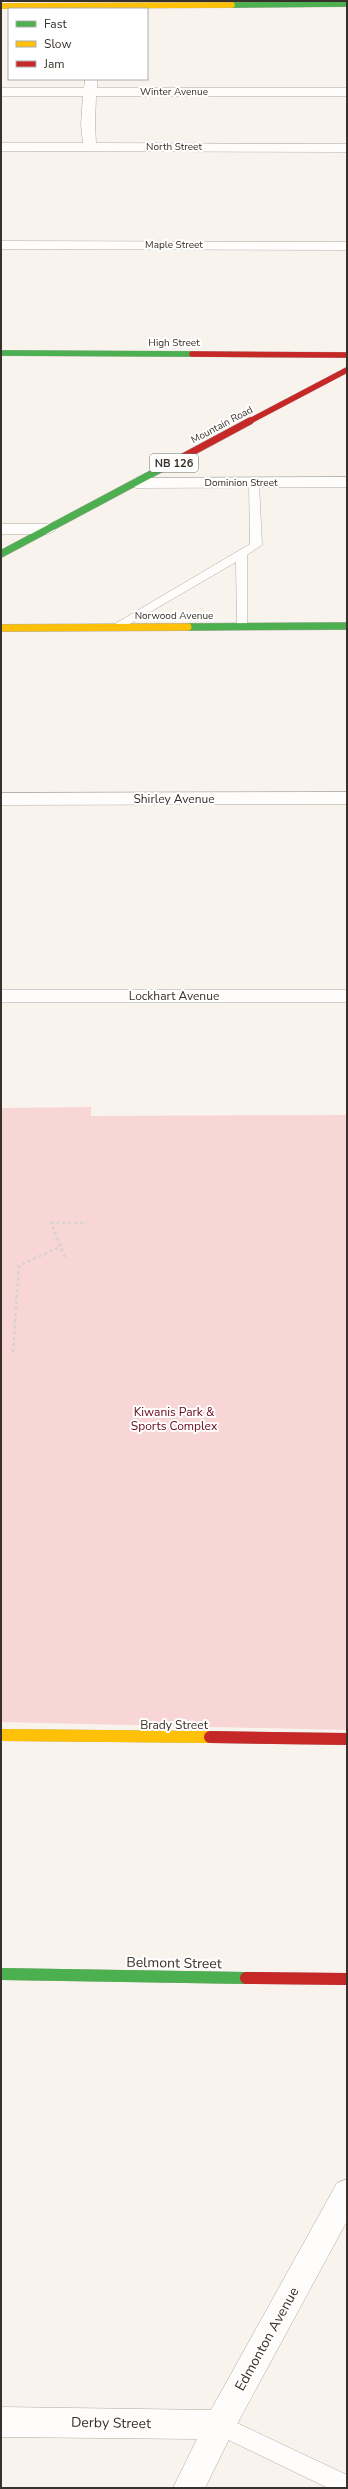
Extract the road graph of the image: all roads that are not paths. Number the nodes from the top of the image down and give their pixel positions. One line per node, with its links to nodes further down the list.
1 (300, 3): 2 (street); 3 (street)
2 (347, 4)
3 (85, 5): 4 (street)
4 (1, 6)
5 (90, 86): 6 (street, Winter Avenue); 7 (street, Winter Avenue); 9 (street)
6 (1, 92)
7 (347, 92)
8 (1, 147): 9 (street, North Street)
9 (90, 147): 10 (street, North Street)
10 (347, 148)
11 (1, 245): 12 (street, Maple Street)
12 (347, 246)
13 (1, 353): 14 (street, High Street)
14 (347, 355)
15 (347, 370): 18 (street, Mountain Road / NB 126)
16 (254, 482): 17 (street, Dominion Street); 18 (street, Dominion Street); 22 (lane)
17 (347, 482)
18 (136, 483): 20 (street, Mountain Road / NB 126)
19 (1, 529): 20 (street)
20 (48, 529): 21 (street, Mountain Road / NB 126)
21 (1, 554)
22 (241, 554): 24 (lane); 25 (lane)
23 (347, 626): 25 (street, Norwood Avenue)
24 (117, 627): 25 (street, Norwood Avenue); 26 (street, Norwood Avenue)
25 (243, 627)
26 (1, 628)
27 (347, 798): 28 (street, Shirley Avenue)
28 (1, 799)
29 (1, 996): 30 (street, Lockhart Avenue)
30 (347, 996)
31 (1, 1735): 32 (street, Brady Street)
32 (347, 1739)
33 (1, 1974): 34 (street, Belmont Street)
34 (347, 1980)
35 (347, 2192): 37 (street, Edmonton Avenue)
36 (1, 2422): 37 (street, Derby Street)
37 (220, 2425): 38 (lane); 39 (street, Edmonton Avenue)
38 (347, 2486)
39 (189, 2488)

